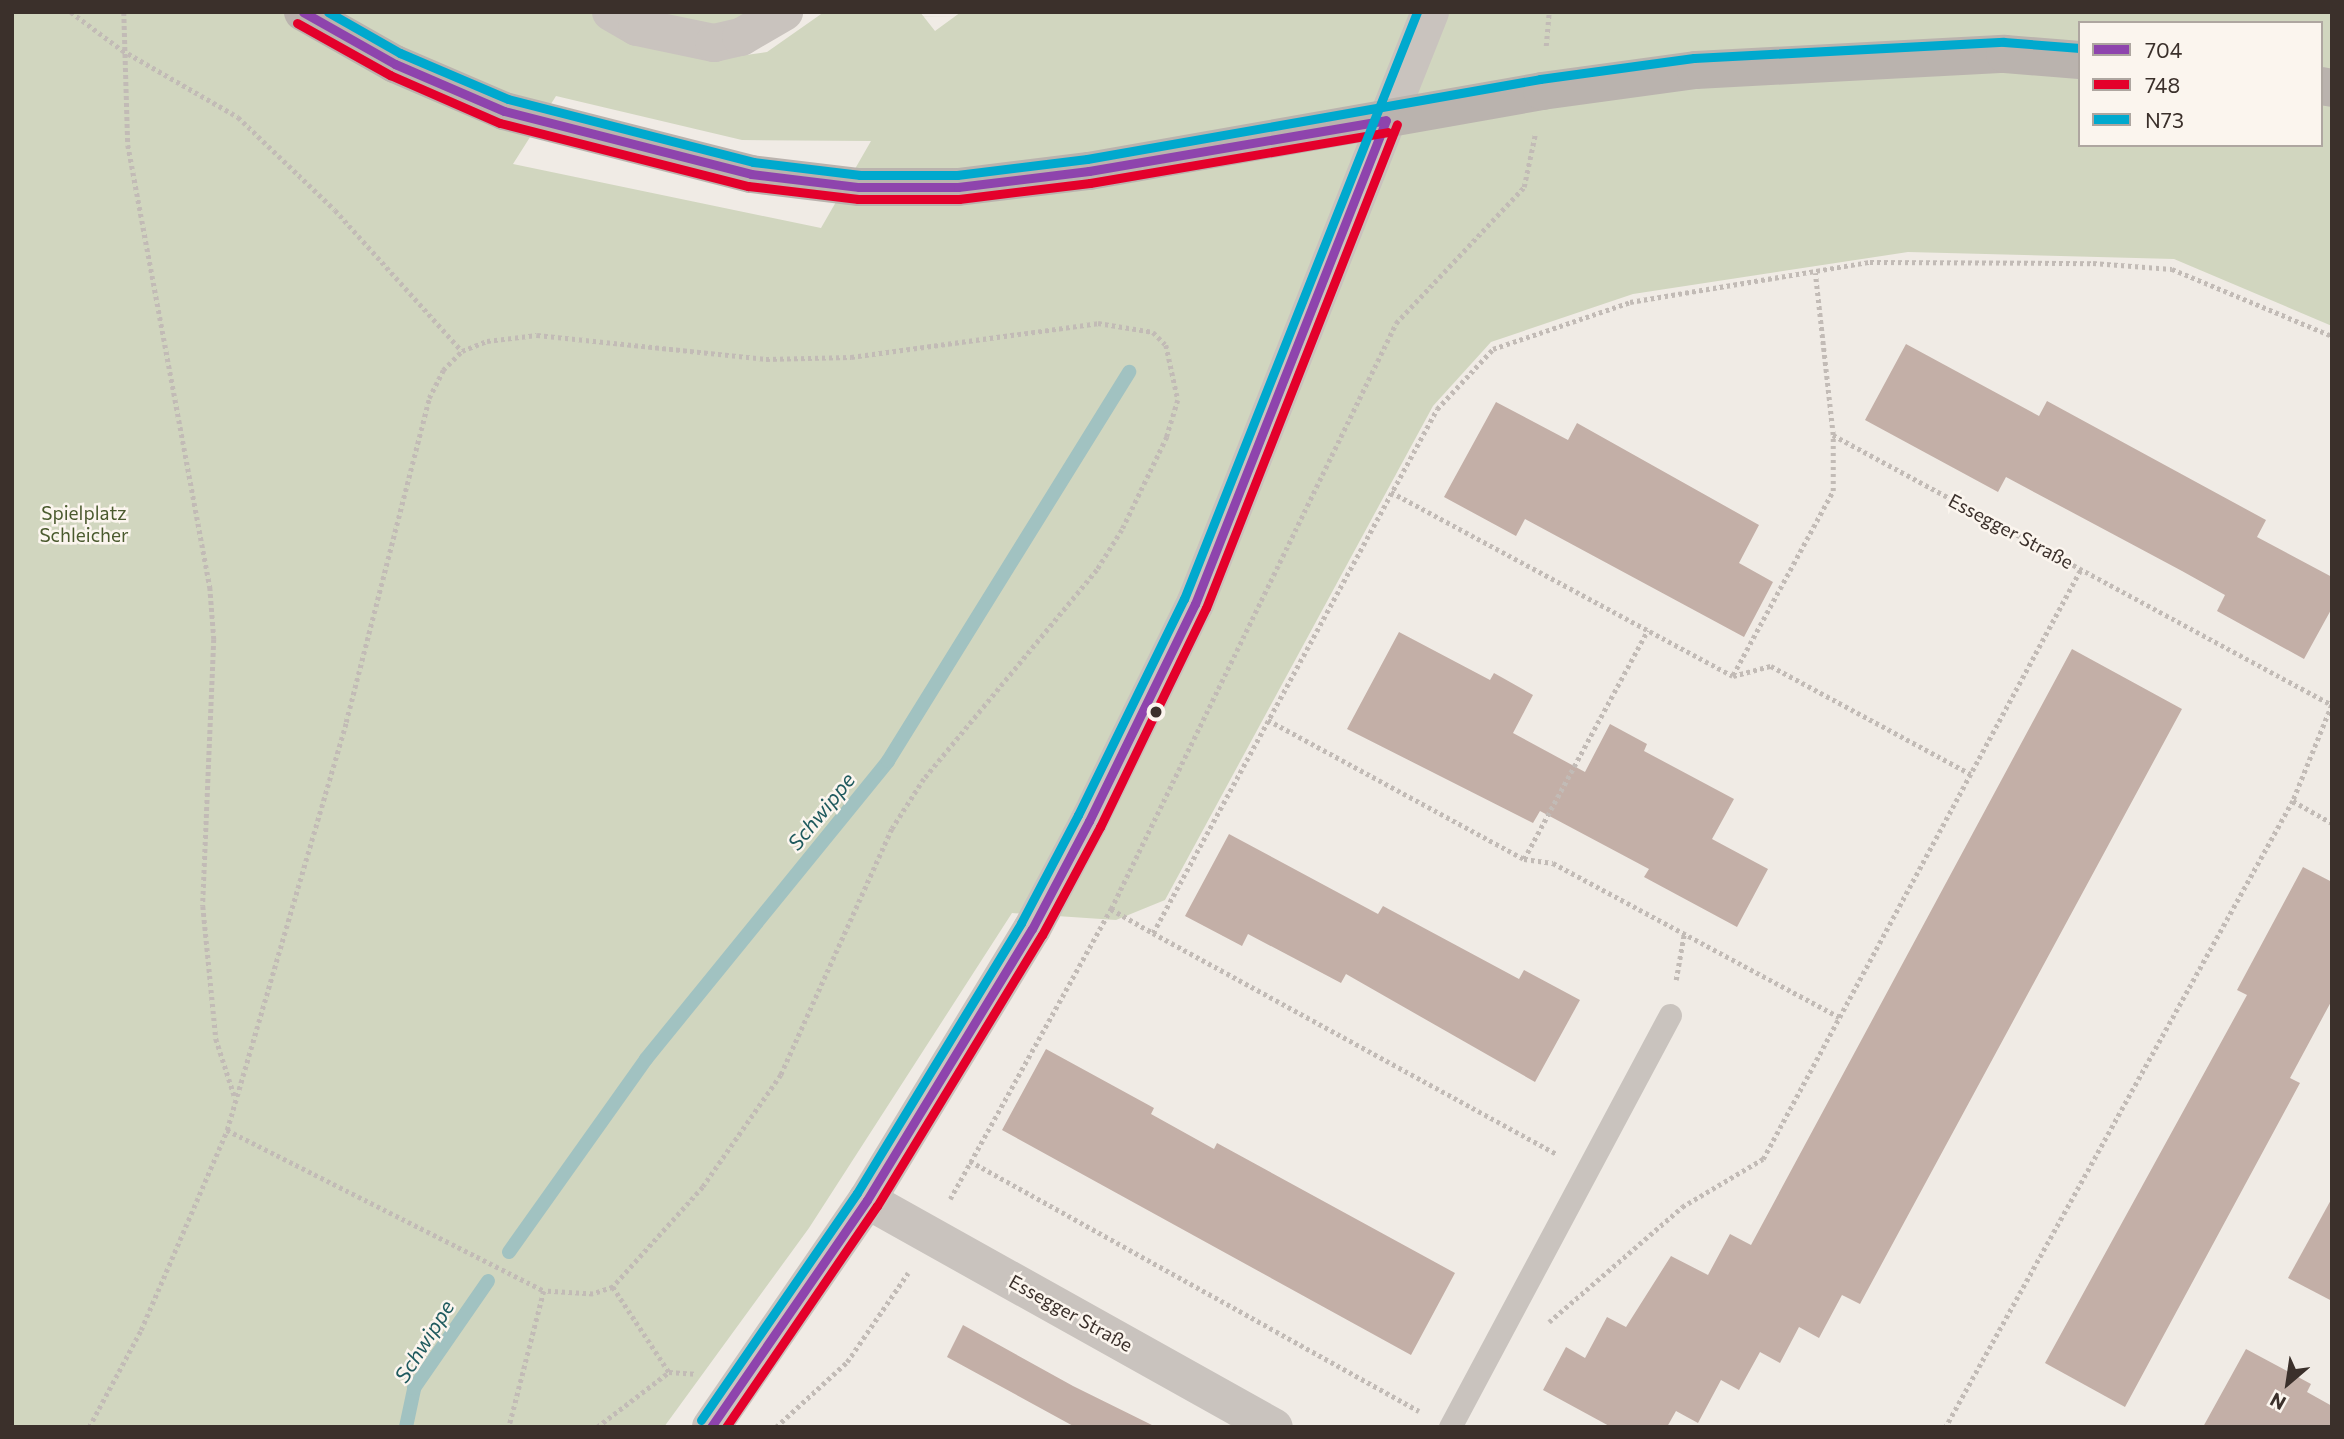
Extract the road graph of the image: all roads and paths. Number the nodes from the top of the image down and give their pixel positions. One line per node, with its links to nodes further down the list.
1 (71, 12): 7 (path)
2 (124, 12): 7 (path)
3 (303, 12): 10 (main road)
4 (611, 12): 5 (street)
5 (784, 12)
6 (1430, 12): 10 (street)
7 (122, 50): 13 (path); 30 (path)
8 (2078, 60): 9 (main road)
9 (1542, 91): 10 (main road); 25 (path)
10 (1386, 120): 34 (street)
11 (1815, 273): 12 (path); 14 (path); 15 (path)
12 (2332, 336)
13 (462, 351): 30 (path); 36 (path)
14 (1833, 435): 16 (path, Essegger Straße); 18 (path)
15 (1391, 492): 17 (path); 20 (path)
16 (2081, 569): 19 (path, Essegger Straße); 21 (path)
17 (1648, 630): 18 (path); 24 (path)
18 (1733, 676): 21 (path)
19 (2332, 705): 22 (path)
20 (1268, 720): 24 (path); 26 (path)
21 (1971, 774): 29 (path)
22 (2293, 801): 23 (path); 47 (path)
23 (2332, 823)
24 (1524, 859): 27 (path)
25 (1111, 909): 26 (path); 32 (path)
26 (1153, 933): 33 (path)
27 (1684, 934): 28 (path); 29 (path)
28 (1670, 1015): 33 (lane)
29 (1839, 1017): 38 (path)
30 (236, 1100): 31 (path)
31 (227, 1130): 37 (path); 41 (path)
32 (970, 1161): 35 (path); 40 (path)
33 (1589, 1172): 38 (lane)
34 (867, 1200): 35 (street, Essegger Straße); 43 (street)
35 (931, 1234): 44 (path); 45 (street, Essegger Straße)
36 (613, 1287): 37 (path); 39 (path)
37 (544, 1291): 42 (path)
38 (1494, 1344): 46 (lane)
39 (669, 1372)
40 (1424, 1413)
41 (89, 1427)
42 (509, 1427)
43 (711, 1427)
44 (776, 1427)
45 (1274, 1427)
46 (1450, 1427)
47 (1946, 1427)

